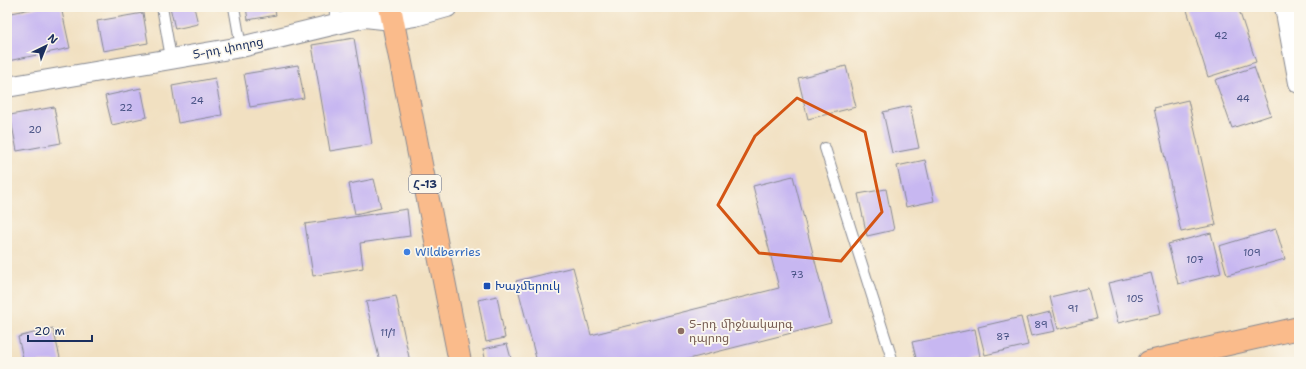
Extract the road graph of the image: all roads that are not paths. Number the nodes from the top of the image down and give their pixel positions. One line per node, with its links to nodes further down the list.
1 (162, 7): 8 (lane)
2 (234, 7): 7 (lane)
3 (447, 7): 5 (street, 5-րդ փողոց)
4 (1285, 7): 9 (street)
5 (391, 14): 6 (street, 5-րդ փողոց); 13 (main road, Հ-13)
6 (335, 15): 7 (street, 5-րդ փողոց)
7 (241, 47): 8 (street, 5-րդ փողոց)
8 (171, 58): 10 (street, 5-րդ փողոց)
9 (1299, 83)
10 (7, 87)
11 (825, 148): 14 (lane)
12 (1299, 328): 15 (main road)
13 (460, 362)
14 (893, 362)
15 (1149, 362)

